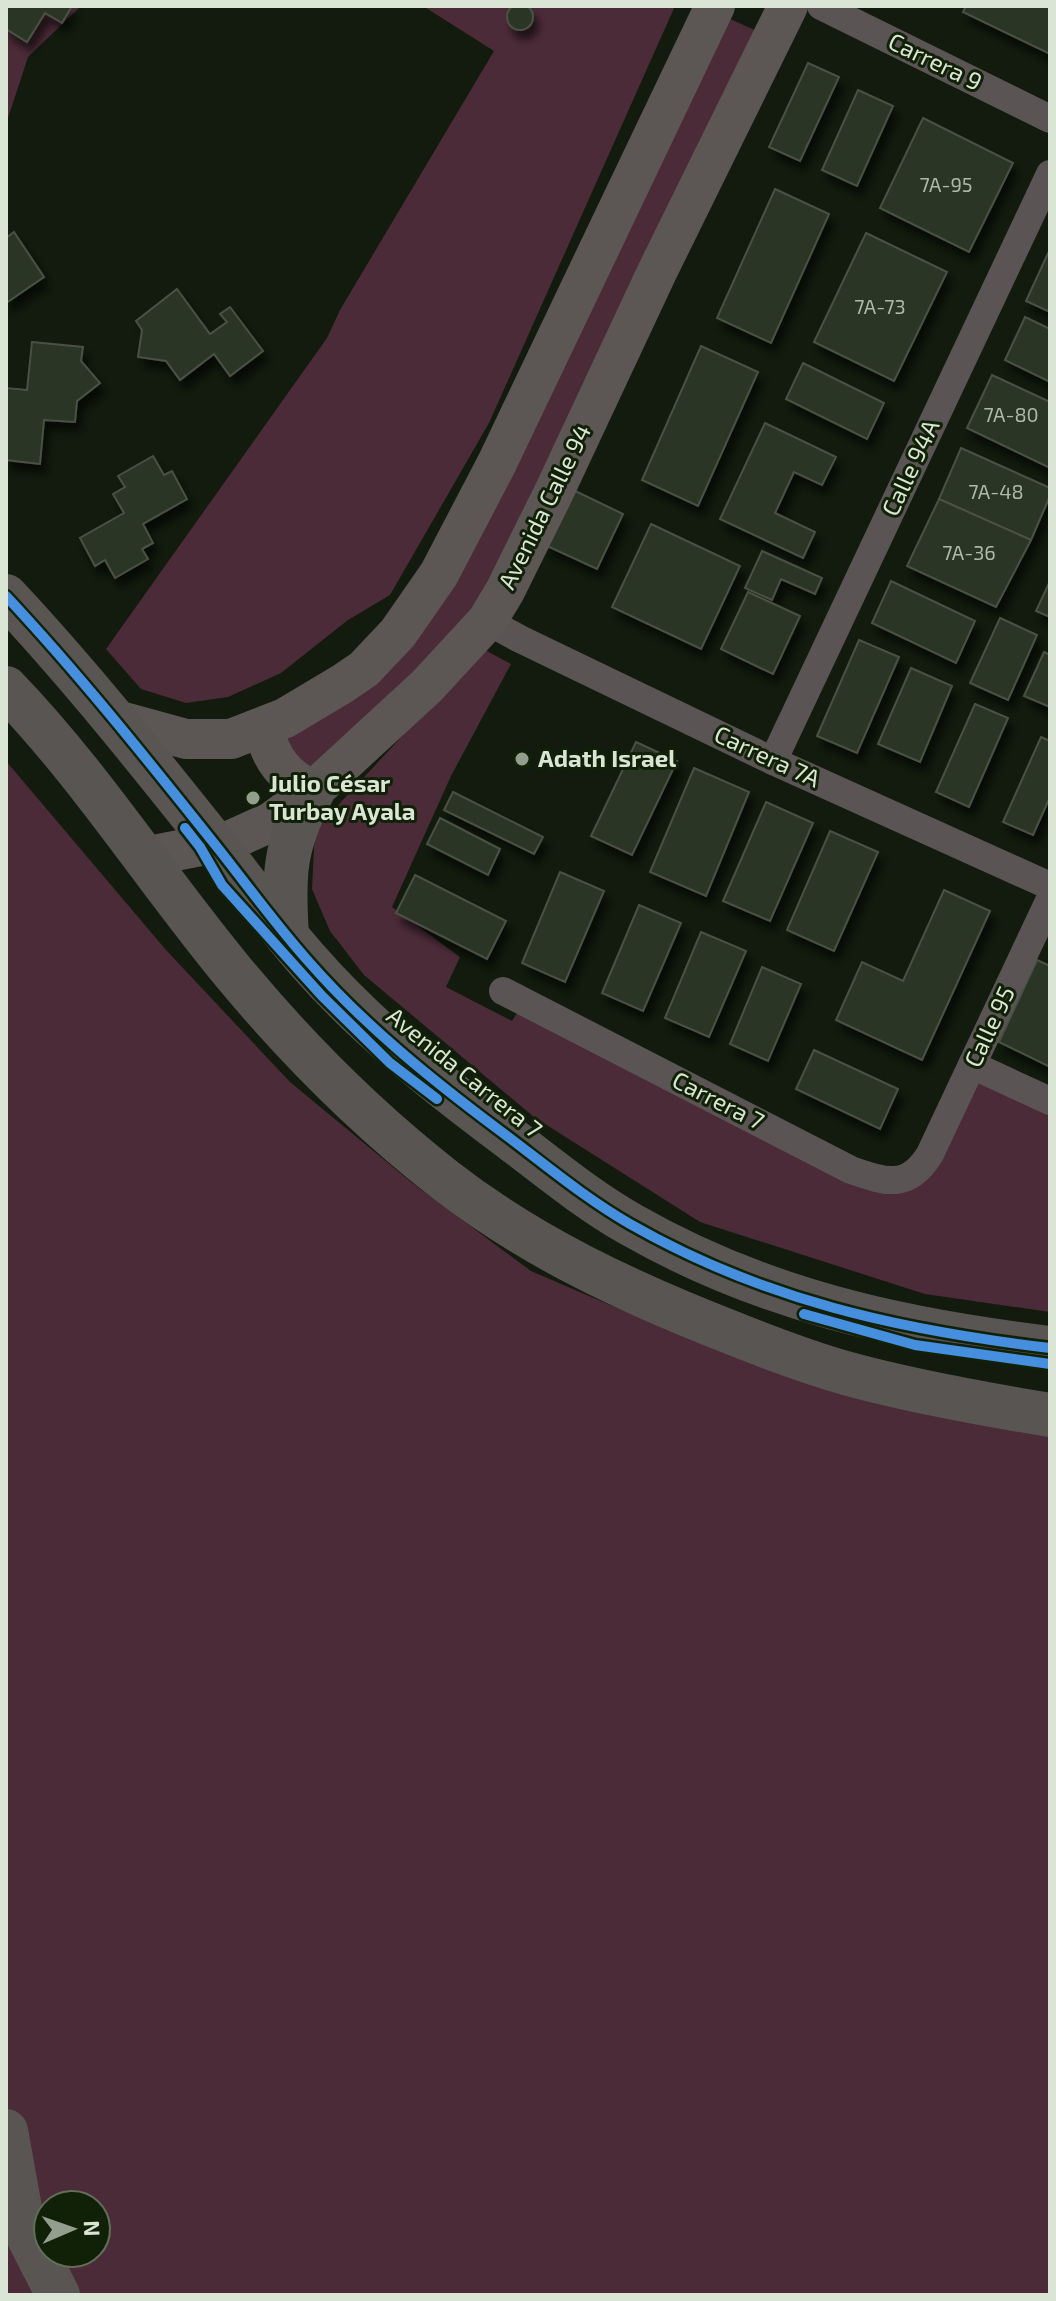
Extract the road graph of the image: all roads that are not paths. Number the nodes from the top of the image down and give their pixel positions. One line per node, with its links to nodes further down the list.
1 (715, 6): 10 (main road)
2 (788, 6): 7 (main road, Avenida Calle 94)
3 (821, 6): 4 (street, Carrera 9)
4 (1050, 119)
5 (1050, 174): 11 (street, Calle 94A)
6 (6, 596): 9 (main road, Avenida Carrera 7)
7 (487, 621): 11 (street, Carrera 7A); 12 (main road, Avenida Calle 94)
8 (6, 688): 14 (main road)
9 (113, 719): 10 (main road); 13 (main road, Avenida Carrera 7)
10 (264, 728): 12 (main road)
11 (773, 761): 15 (street, Carrera 7A)
12 (313, 791): 13 (main road, Avenida Calle 94); 17 (main road)
13 (215, 844): 14 (main road, Avenida Calle 94); 17 (main road, Avenida Carrera 7)
14 (144, 857): 23 (main road)
15 (1050, 886)
16 (1050, 899): 19 (street, Calle 95)
17 (287, 936): 22 (main road, Avenida Carrera 7)
18 (503, 991): 21 (street, Carrera 7)
19 (972, 1065): 20 (street); 21 (street, Calle 95)
20 (1050, 1101)
21 (930, 1154)
22 (1050, 1348)
23 (1050, 1415)
24 (6, 2131): 25 (main road)
25 (58, 2295)

